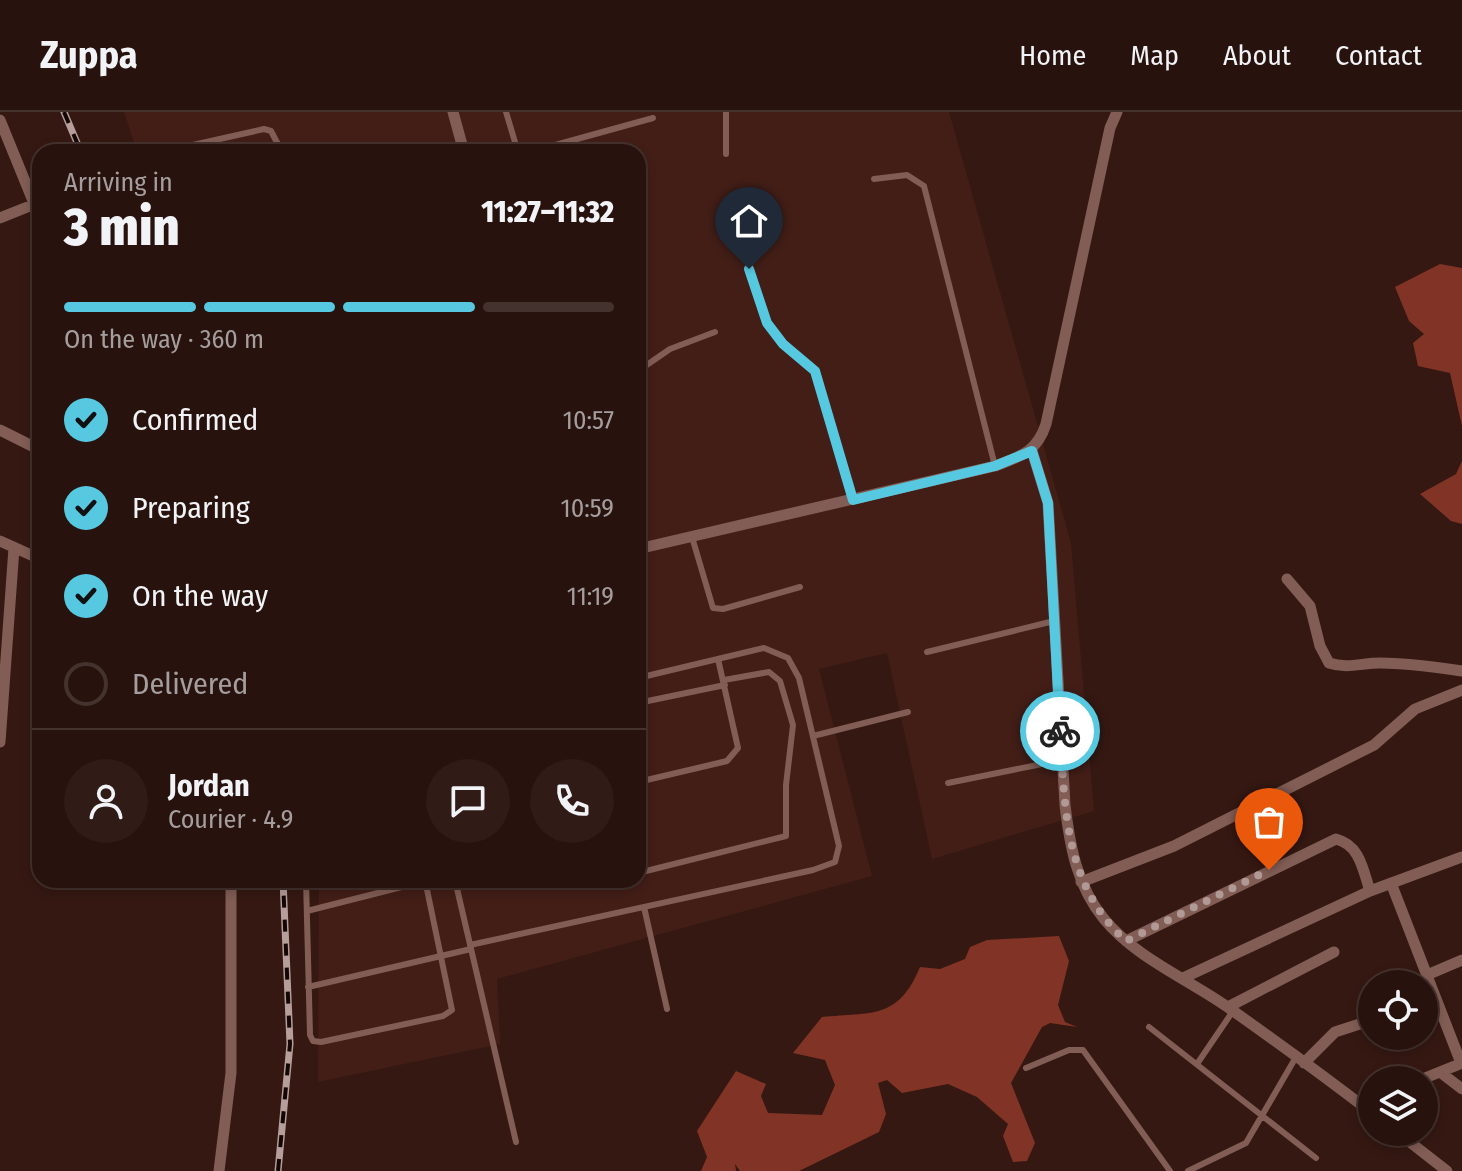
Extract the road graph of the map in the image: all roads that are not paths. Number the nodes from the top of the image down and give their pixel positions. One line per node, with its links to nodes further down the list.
1 (453, 112): 9 (street)
2 (506, 112): 10 (lane)
3 (726, 112): 12 (lane)
4 (1117, 112): 22 (street)
5 (653, 118): 11 (lane)
6 (0, 120): 14 (street)
7 (197, 144): 8 (lane)
8 (278, 144)
9 (462, 144)
10 (516, 144)
11 (559, 144)
12 (726, 154)
13 (874, 179): 23 (lane)
14 (32, 197)
15 (32, 205): 16 (street)
16 (0, 218)
17 (749, 269): 24 (lane)
18 (715, 332): 19 (lane)
19 (646, 366)
20 (0, 430): 21 (street)
21 (32, 446)
22 (1032, 451): 23 (street); 32 (street)
23 (995, 466): 24 (street)
24 (853, 500): 25 (street)
25 (692, 537): 27 (street); 31 (lane)
26 (0, 541): 28 (street)
27 (646, 547)
28 (14, 548): 29 (street); 42 (street)
29 (32, 556)
30 (1287, 579): 35 (street)
31 (800, 587)
32 (1054, 621): 33 (lane); 43 (street)
33 (927, 652)
34 (718, 659): 36 (lane); 37 (lane); 41 (lane)
35 (1462, 671)
36 (646, 676)
37 (724, 683): 39 (lane); 44 (lane); 47 (lane)
38 (1462, 690): 48 (street)
39 (646, 701)
40 (908, 712): 41 (lane)
41 (813, 736): 56 (lane)
42 (0, 742)
43 (1062, 760): 45 (lane); 48 (street)
44 (646, 780)
45 (948, 783)
46 (1462, 857): 49 (street)
47 (646, 871)
48 (1081, 882): 58 (street)
49 (1391, 883): 55 (street); 63 (street)
50 (231, 888): 83 (street)
51 (306, 888): 57 (lane)
52 (395, 888): 57 (lane)
53 (428, 888): 61 (lane)
54 (457, 888): 59 (lane)
55 (1370, 891): 58 (street); 65 (street)
56 (644, 907): 59 (lane); 68 (lane)
57 (307, 911): 66 (lane)
58 (1126, 941): 65 (street)
59 (471, 947): 61 (lane); 80 (lane)
60 (1334, 952): 69 (street)
61 (441, 957): 66 (lane); 66 (lane)
62 (1462, 960): 64 (street)
63 (1423, 970)
64 (1438, 975)
65 (1183, 978): 69 (street)
66 (308, 987)
67 (1438, 1007): 73 (street)
68 (667, 1009)
69 (1231, 1009): 72 (street); 74 (lane)
70 (1358, 1025): 72 (street)
71 (1149, 1027): 74 (lane)
72 (1300, 1060): 78 (street); 79 (lane)
73 (1462, 1063): 76 (street)
74 (1197, 1064): 79 (lane)
75 (1026, 1068): 84 (lane)
76 (1440, 1072): 77 (street)
77 (1462, 1089)
78 (1358, 1097)
79 (1263, 1116): 82 (lane); 85 (lane)
80 (516, 1142)
81 (1415, 1146): 86 (street)
82 (1316, 1158)
83 (219, 1171)
84 (1170, 1171)
85 (1188, 1171)
86 (1447, 1171)

